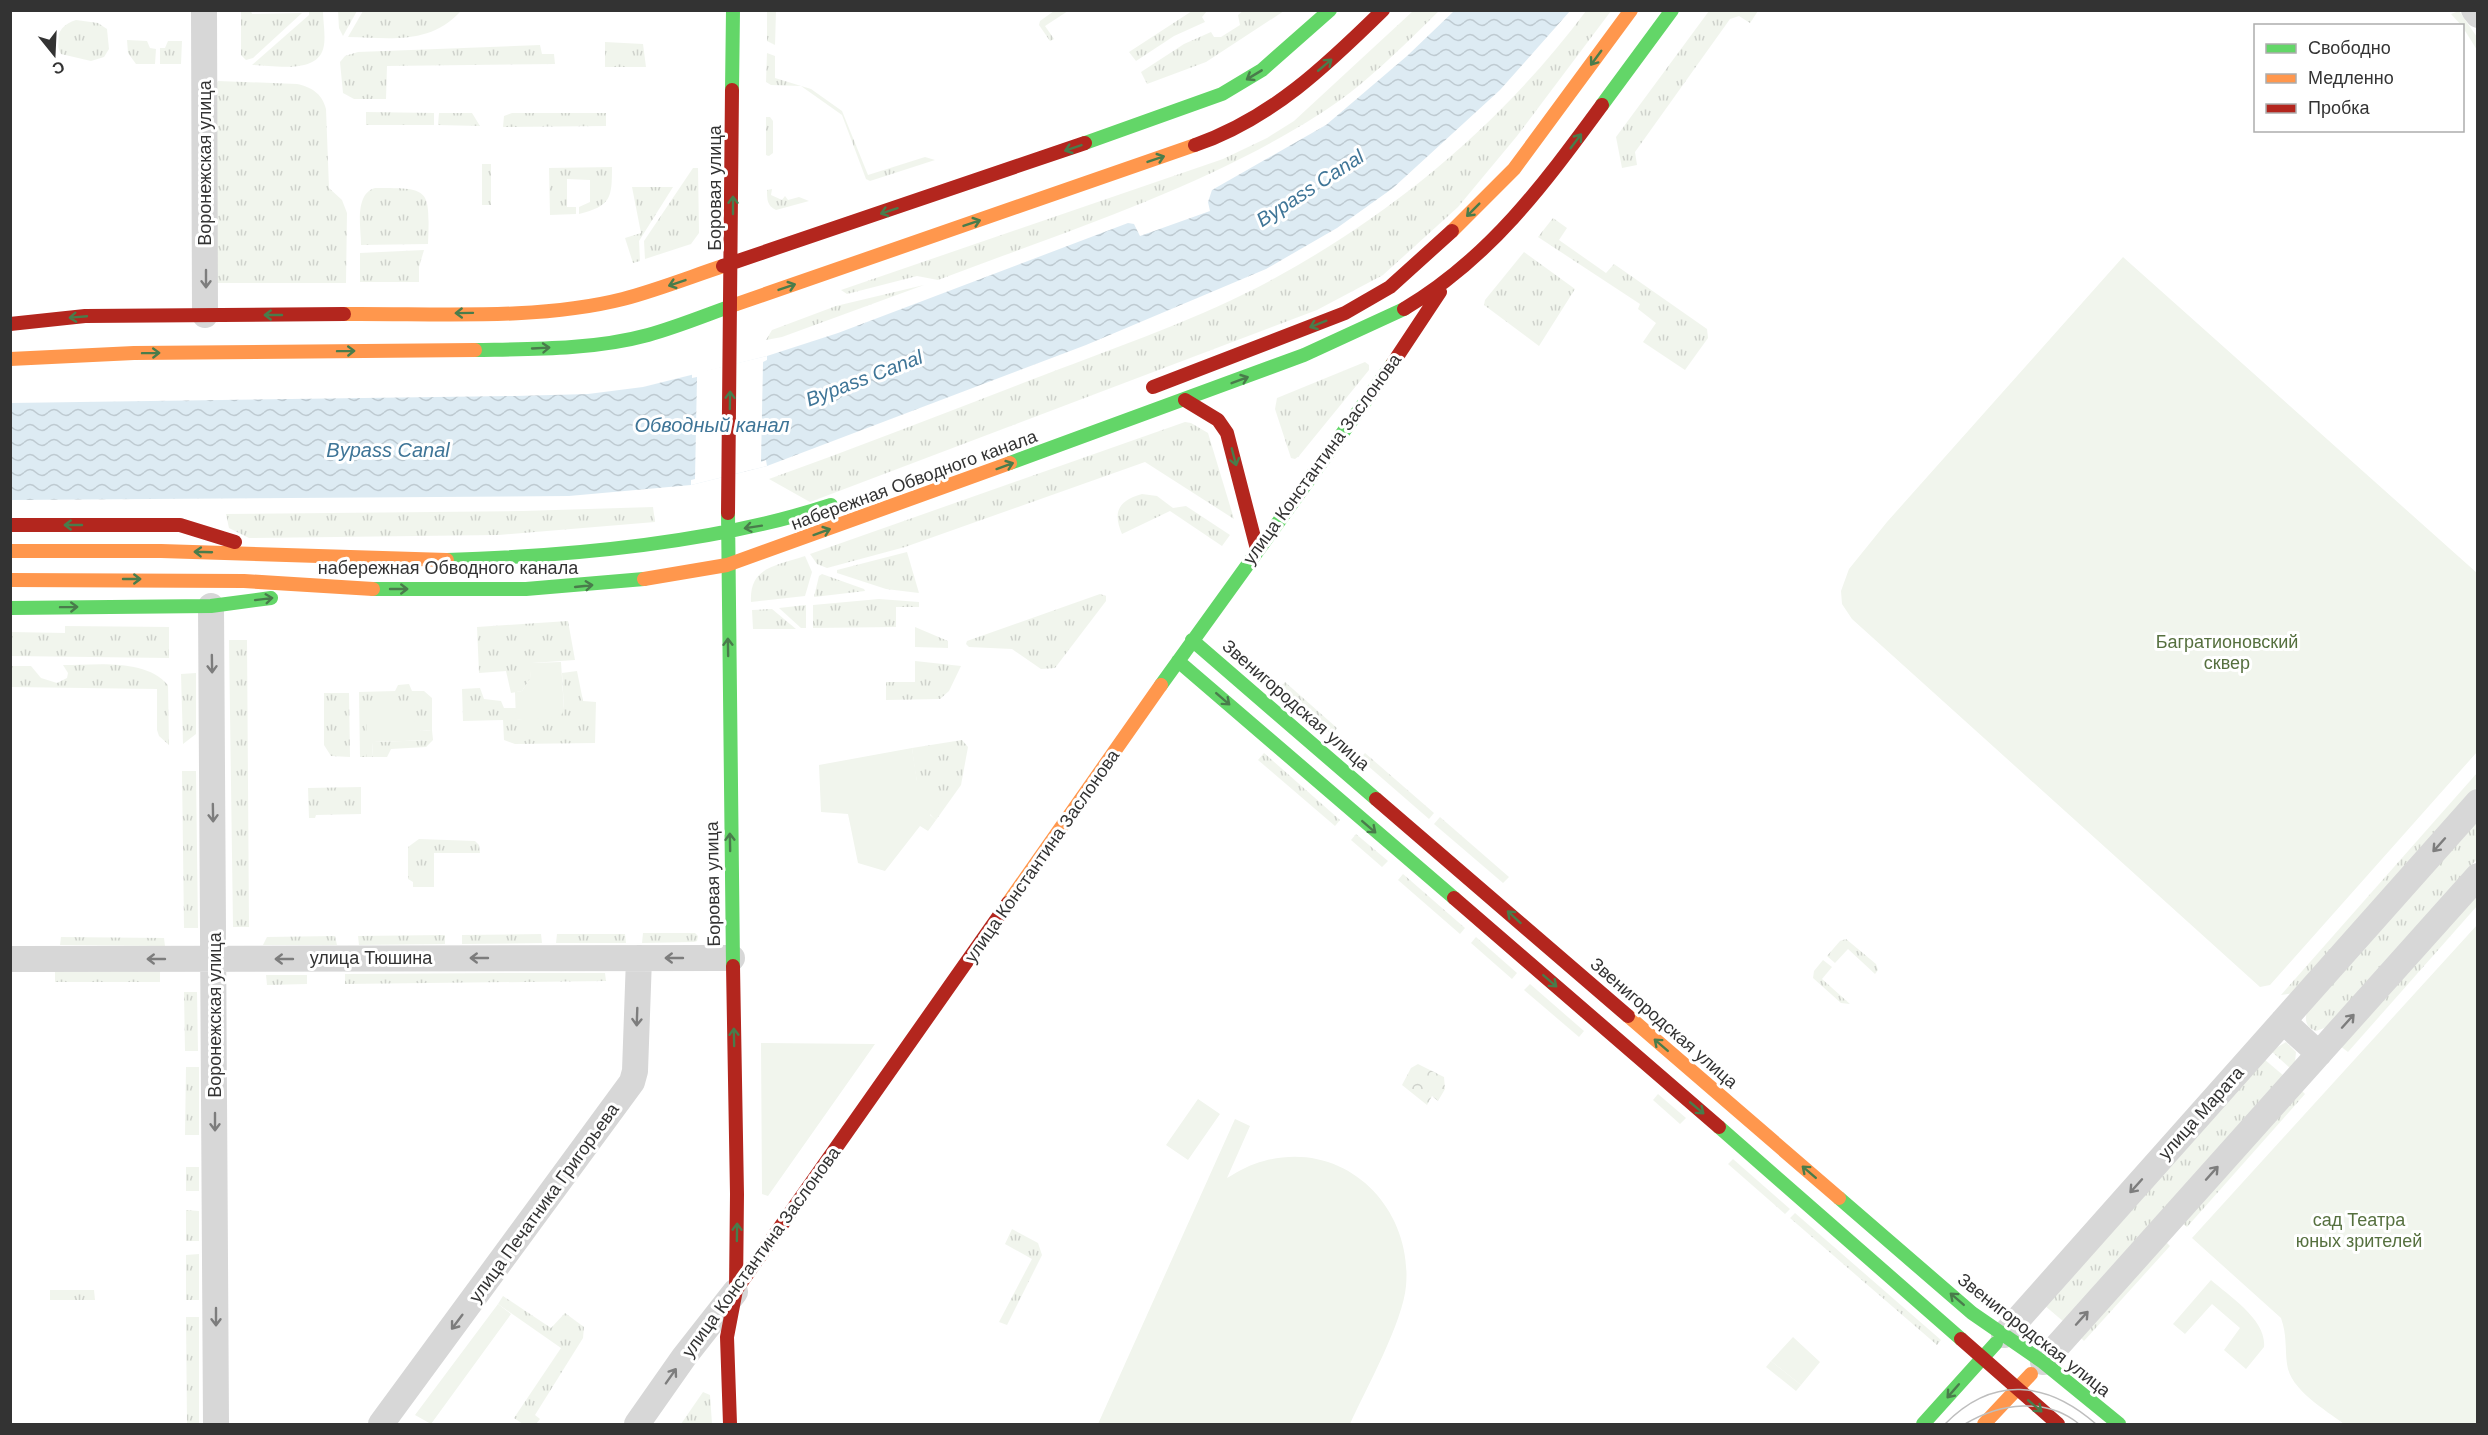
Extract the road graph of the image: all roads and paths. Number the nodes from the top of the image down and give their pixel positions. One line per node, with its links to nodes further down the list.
1 (204, 10): 15 (street, Воронежская улица, one-way to 15)
2 (733, 10): 12 (main road, Боровая улица, one-way to 2)
3 (1330, 10): 12 (main road, one-way to 12)
4 (1383, 10): 14 (main road, one-way to 4)
5 (1631, 10): 9 (main road, one-way to 9)
6 (1672, 10): 13 (main road, набережная Обводного канала, one-way to 6)
7 (2474, 10): 8 (street)
8 (2478, 15)
9 (1514, 169): 10 (main road); 18 (main road, one-way to 18)
10 (1485, 218)
11 (1473, 238): 13 (main road, улица Константина Заслонова)
12 (732, 264): 14 (main road, Боровая улица); 15 (main road, one-way to 15)
13 (1444, 285): 19 (main road, набережная Обводного канала, one-way to 13); 23 (main road, улица Константина Заслонова)
14 (732, 306): 17 (main road, one-way to 14); 22 (main road, Боровая улица, one-way to 14)
15 (206, 315): 16 (main road, one-way to 16)
16 (10, 324)
17 (10, 359)
18 (1140, 392)
19 (1185, 400): 23 (main road, one-way to 23); 26 (main road, набережная Обводного канала, one-way to 19)
20 (843, 501): 22 (main road, набережная Обводного канала, one-way to 22)
21 (10, 525): 25 (main road, one-way to 21)
22 (728, 531): 25 (main road, набережная Обводного канала); 26 (main road, Боровая улица)
23 (1257, 549): 31 (main road, улица Константина Заслонова)
24 (10, 551): 25 (main road, набережная Обводного канала, one-way to 24)
25 (273, 555)
26 (727, 565): 28 (main road, набережная Обводного канала, one-way to 26); 36 (main road, Боровая улица, one-way to 26)
27 (10, 580): 28 (main road, набережная Обводного канала, one-way to 28)
28 (341, 589): 29 (main road, one-way to 28)
29 (211, 606): 30 (main road, one-way to 29); 38 (street, Воронежская улица, one-way to 38)
30 (10, 608)
31 (1192, 640): 32 (main road, улица Константина Заслонова); 43 (main road, Звенигородская улица, one-way to 31)
32 (1178, 661): 41 (main road, улица Константина Заслонова); 44 (main road, one-way to 44)
33 (2478, 802): 39 (street, улица Марата, one-way to 39)
34 (2478, 876): 40 (street, one-way to 34)
35 (639, 958): 36 (street, улица Тюшина, one-way to 35); 38 (street, улица Тюшина, one-way to 38); 48 (street, улица Печатника Григорьева, one-way to 48)
36 (732, 958): 41 (main road, Боровая улица, one-way to 36)
37 (10, 959): 38 (street, улица Тюшина, one-way to 37)
38 (215, 959): 47 (street, Воронежская улица, one-way to 47)
39 (2283, 1021): 40 (street); 43 (street, улица Марата, one-way to 43)
40 (2319, 1054): 45 (street, one-way to 40)
41 (736, 1290): 42 (main road, Боровая улица); 49 (street, улица Константина Заслонова, one-way to 41); 50 (main road, Боровая улица)
42 (745, 1320)
43 (2004, 1335): 44 (main road, улица Марата); 45 (main road, Звенигородская улица)
44 (1982, 1358): 46 (main road); 51 (main road, улица Марата, one-way to 51)
45 (2043, 1362): 46 (main road); 54 (main road, Звенигородская улица)
46 (2017, 1390): 52 (main road); 53 (main road, one-way to 53)
47 (216, 1425)
48 (381, 1425)
49 (637, 1425)
50 (730, 1425)
51 (1923, 1425)
52 (1984, 1425)
53 (2058, 1425)
54 (2119, 1425)

